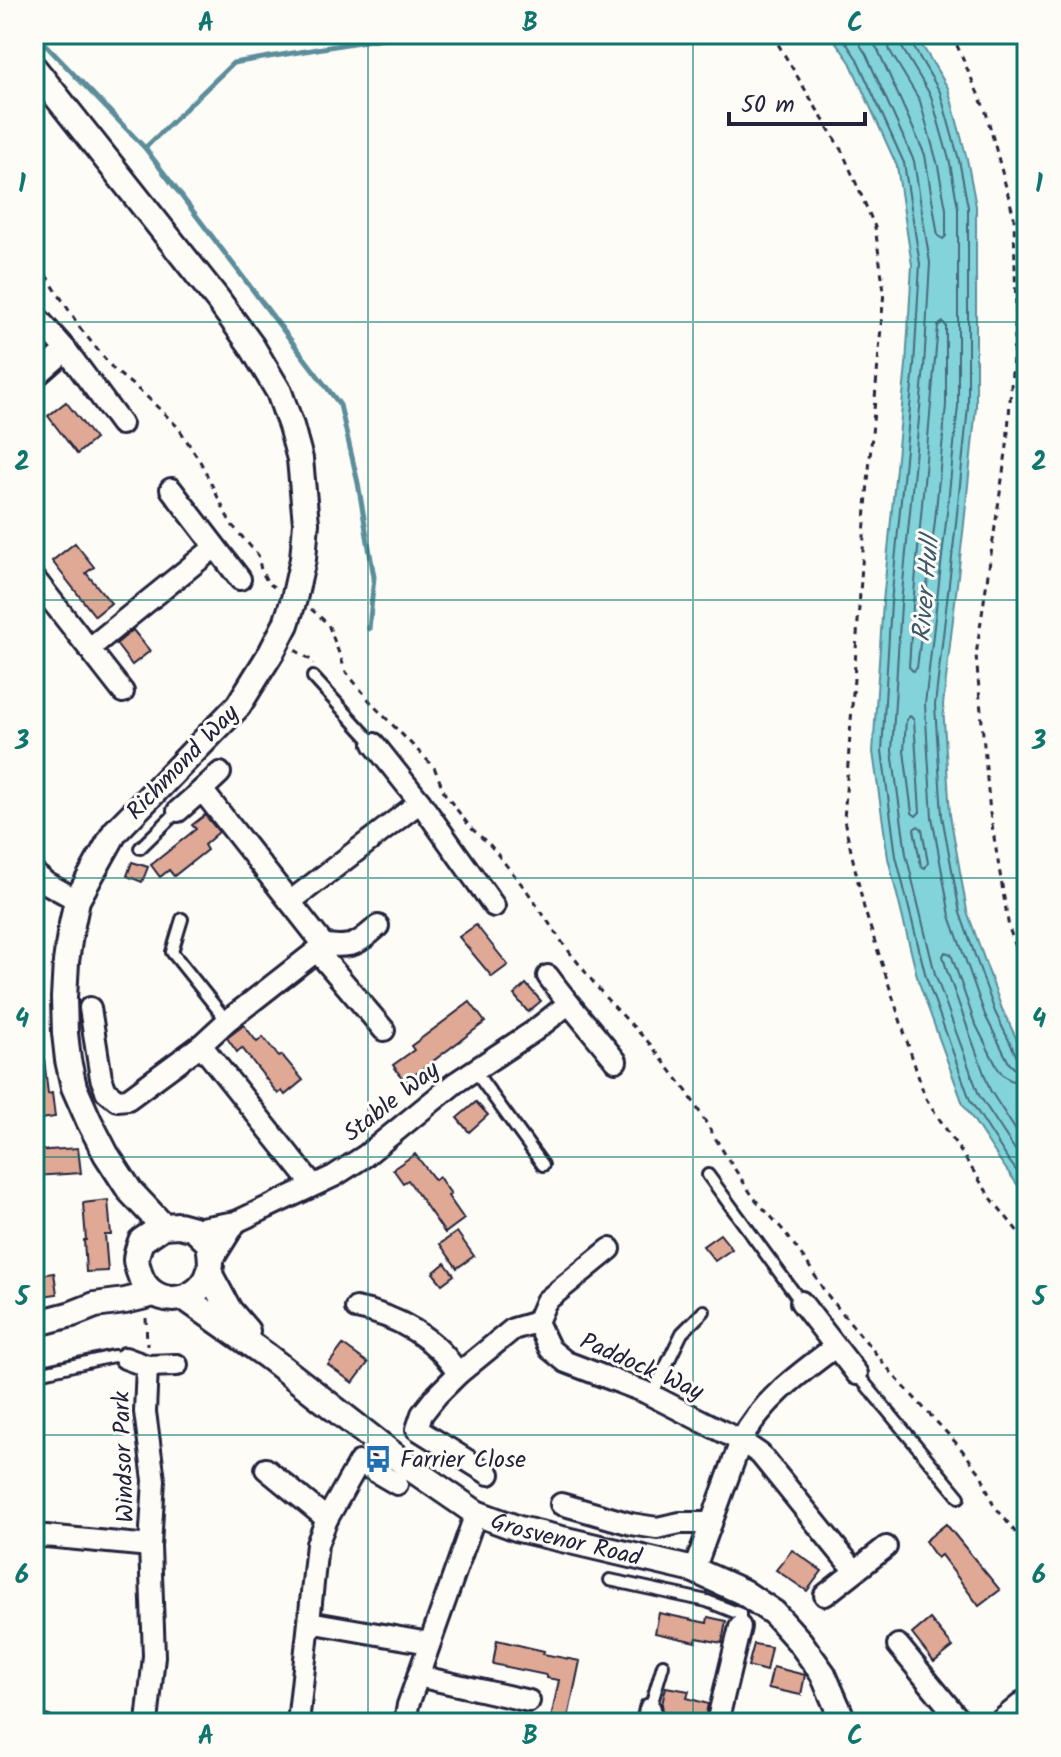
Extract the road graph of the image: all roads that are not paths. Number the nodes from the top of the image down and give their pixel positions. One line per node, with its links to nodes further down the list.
1 (34, 68): 20 (street, Richmond Way)
2 (34, 314): 3 (street)
3 (63, 347): 4 (street); 5 (street)
4 (34, 378)
5 (121, 424)
6 (171, 489): 7 (street)
7 (215, 547): 9 (street); 10 (street)
8 (34, 578): 10 (street)
9 (240, 579)
10 (90, 648): 12 (street)
11 (313, 677): 13 (lane)
12 (123, 692)
13 (374, 744): 16 (street)
14 (220, 773): 15 (street)
15 (202, 790): 17 (street); 21 (street)
16 (420, 802): 21 (street); 22 (street)
17 (178, 811): 18 (lane)
18 (140, 848)
19 (34, 873): 20 (street)
20 (77, 900): 37 (street, Richmond Way)
21 (291, 901): 25 (street)
22 (494, 906)
23 (182, 919): 29 (lane)
24 (378, 926): 25 (street)
25 (321, 948): 29 (street); 30 (street)
26 (548, 976): 27 (street)
27 (568, 1004): 32 (street); 33 (street, Stable Way)
28 (90, 1008): 31 (street)
29 (227, 1021): 31 (street)
30 (384, 1030)
31 (201, 1045): 36 (street)
32 (616, 1061)
33 (474, 1070): 34 (lane); 36 (street, Stable Way)
34 (543, 1165)
35 (708, 1175): 46 (lane)
36 (313, 1185): 38 (street, Stable Way)
37 (130, 1191): 39 (street, Richmond Way); 42 (street, Richmond Way)
38 (236, 1222): 40 (street, Stable Way); 43 (street)
39 (163, 1226): 40 (street); 42 (street)
40 (194, 1229): 43 (street)
41 (610, 1249): 50 (street)
42 (138, 1251): 45 (street); 47 (street)
43 (210, 1268): 44 (street); 53 (street, Grosvenor Road)
44 (185, 1298): 45 (street); 53 (street, Grosvenor Road)
45 (150, 1302): 47 (street)
46 (801, 1302): 52 (street)
47 (95, 1305): 51 (street)
48 (356, 1308): 58 (street)
49 (704, 1311): 60 (lane)
50 (537, 1322): 58 (street); 60 (street, Paddock Way)
51 (34, 1324)
52 (835, 1347): 59 (street); 61 (street)
53 (267, 1356): 67 (street, Grosvenor Road)
54 (125, 1358): 56 (street, Windsor Park); 57 (lane)
55 (177, 1365): 56 (street, Windsor Park)
56 (147, 1366): 71 (street, Windsor Park)
57 (34, 1374)
58 (458, 1374): 63 (street)
59 (857, 1374): 65 (lane)
60 (652, 1395): 61 (street, Paddock Way)
61 (741, 1441): 69 (street); 74 (street, Paddock Way)
62 (266, 1469): 68 (street)
63 (489, 1474)
64 (397, 1484): 68 (street)
65 (959, 1497)
66 (561, 1504): 69 (street)
67 (476, 1513): 73 (street, Grosvenor Road); 79 (street)
68 (327, 1519): 77 (street)
69 (711, 1523): 73 (street)
70 (34, 1538): 71 (street, Windsor Park)
71 (150, 1546): 86 (street, Windsor Park)
72 (886, 1547): 74 (street)
73 (694, 1570): 90 (street, Grosvenor Road)
74 (855, 1571): 76 (street)
75 (610, 1580): 78 (lane)
76 (825, 1595)
77 (309, 1622): 79 (street); 87 (street)
78 (740, 1627): 89 (street)
79 (429, 1643): 82 (street)
80 (898, 1645): 91 (street)
81 (663, 1665): 85 (lane)
82 (418, 1676): 84 (street); 88 (street)
83 (1027, 1699): 92 (street)
84 (529, 1701)
85 (648, 1716)
86 (147, 1723)
87 (298, 1723)
88 (405, 1723)
89 (717, 1723)
90 (844, 1723)
91 (962, 1723)
92 (998, 1723)

